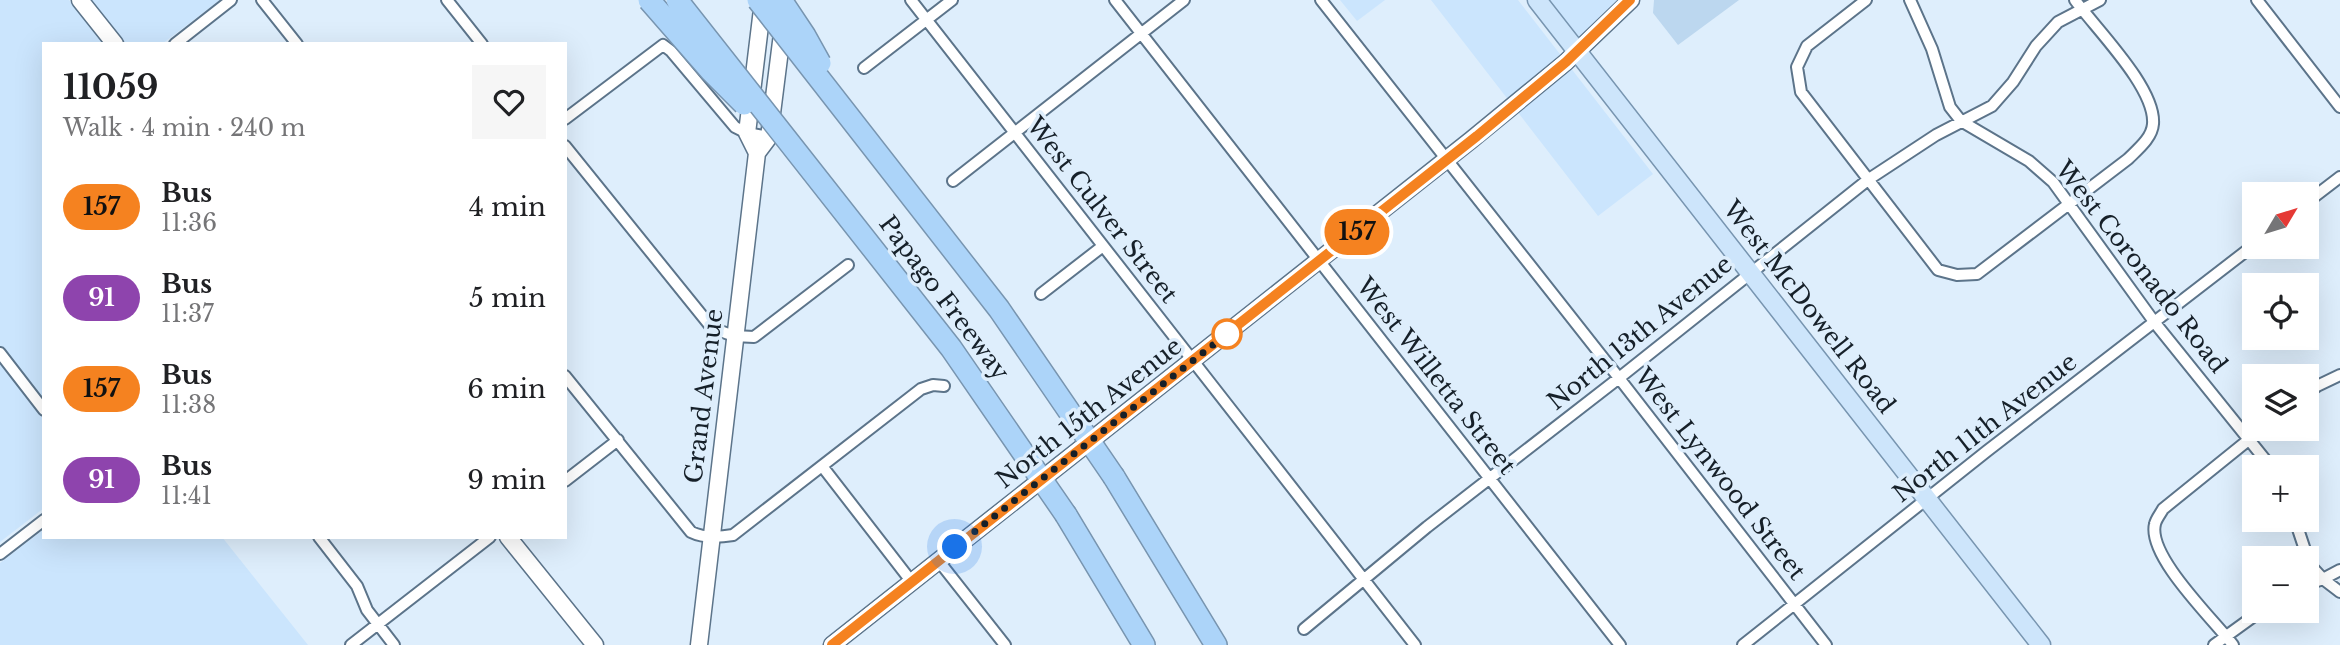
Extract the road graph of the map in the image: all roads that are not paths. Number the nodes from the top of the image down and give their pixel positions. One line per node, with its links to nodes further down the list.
1 (80, 0): 24 (street)
2 (231, 0): 25 (street)
3 (262, 0): 26 (street)
4 (447, 0): 27 (street)
5 (649, 0): 40 (highway, bridge)
6 (677, 0): 40 (highway, Papago Freeway, bridge)
7 (760, 0): 31 (highway, Papago Freeway, bridge); 35 (street)
8 (781, 0): 31 (highway, bridge)
9 (787, 0): 36 (street, Grand Avenue)
10 (911, 0): 22 (street, West Culver Street)
11 (952, 0): 22 (street)
12 (1115, 0): 23 (street, West Willetta Street)
13 (1184, 0): 23 (street)
14 (1321, 0): 39 (street, West Lynwood Street)
15 (1537, 0): 28 (main road, West McDowell Road)
16 (1630, 0): 28 (street, North 15th Avenue)
17 (1866, 0): 42 (street)
18 (1910, 0): 33 (street)
19 (2100, 0): 21 (street, North 13th Avenue)
20 (2257, 0): 30 (street)
21 (2078, 4): 33 (street, North 13th Avenue); 45 (street)
22 (926, 20): 29 (street); 34 (street, West Culver Street)
23 (1142, 34): 34 (street); 48 (street, West Willetta Street)
24 (113, 42)
25 (178, 42)
26 (296, 42)
27 (480, 42)
28 (1577, 52): 39 (street, North 15th Avenue); 50 (main road, West McDowell Road)
29 (864, 68)
30 (2340, 107)
31 (850, 116): 99 (highway, Papago Freeway, bridge)
32 (567, 117): 35 (street)
33 (1961, 121): 42 (street, North 13th Avenue); 45 (street, West Coronado Road)
34 (1015, 132): 43 (street); 46 (street, West Culver Street)
35 (747, 133): 36 (street); 38 (street)
36 (769, 137): 38 (street, Grand Avenue)
37 (567, 148): 53 (street)
38 (757, 153): 53 (street, Grand Avenue)
39 (1447, 160): 48 (street, North 15th Avenue); 58 (street, West Lynwood Street)
40 (810, 170): 85 (highway, Papago Freeway, bridge)
41 (2340, 177): 44 (street)
42 (1868, 179): 45 (street); 50 (street, North 13th Avenue)
43 (953, 181)
44 (2319, 193)
45 (2069, 204): 52 (street, West Coronado Road)
46 (1103, 246): 51 (street); 55 (street, West Culver Street)
47 (2242, 254): 52 (street, North 11th Avenue)
48 (1320, 261): 55 (street, North 15th Avenue); 69 (street, West Willetta Street)
49 (848, 265): 53 (street)
50 (1751, 272): 58 (street, North 13th Avenue); 70 (main road, West McDowell Road)
51 (1041, 294)
52 (2155, 323): 62 (street, West Coronado Road); 70 (street, North 11th Avenue)
53 (734, 336): 73 (street, Grand Avenue)
54 (0, 353): 61 (street)
55 (1193, 361): 78 (street, North 15th Avenue); 80 (street, West Culver Street)
56 (2340, 375): 60 (street)
57 (567, 378): 63 (street)
58 (1619, 378): 69 (street, North 13th Avenue); 86 (street, West Lynwood Street)
59 (944, 386): 67 (street)
60 (2319, 386)
61 (42, 407)
62 (2242, 430)
63 (618, 440): 68 (street); 73 (street)
64 (2247, 441): 90 (street)
65 (2251, 441): 66 (street, West Coronado Road)
66 (2262, 455)
67 (822, 466): 73 (street); 83 (street)
68 (567, 479)
69 (1489, 479): 80 (street, North 13th Avenue); 101 (street, West Willetta Street)
70 (1928, 499): 86 (street, North 11th Avenue); 104 (main road, West McDowell Road)
71 (42, 522): 77 (street)
72 (2299, 532): 81 (street)
73 (712, 536): 94 (street, Grand Avenue)
74 (321, 539): 88 (street)
75 (487, 539): 88 (street)
76 (510, 539): 93 (street)
77 (0, 554)
78 (938, 560): 83 (street, North 15th Avenue); 96 (street)
79 (2340, 570): 81 (street)
80 (1364, 579): 89 (street, North 13th Avenue); 100 (street, West Culver Street)
81 (2323, 579): 82 (street); 84 (street)
82 (2319, 580)
83 (911, 581): 95 (street, North 15th Avenue)
84 (2340, 592)
85 (1116, 596): 97 (highway, Papago Freeway); 98 (highway)
86 (1794, 604): 102 (street, North 11th Avenue); 103 (street, West Lynwood Street)
87 (2248, 623): 90 (street)
88 (378, 625): 91 (street); 92 (street)
89 (1304, 629)
90 (2229, 640): 105 (street)
91 (351, 645)
92 (394, 645)
93 (595, 645)
94 (699, 645)
95 (832, 645)
96 (1005, 645)
97 (1144, 645)
98 (1151, 645)
99 (1216, 645)
100 (1415, 645)
101 (1620, 645)
102 (1742, 645)
103 (1826, 645)
104 (2042, 645)
105 (2214, 645)

